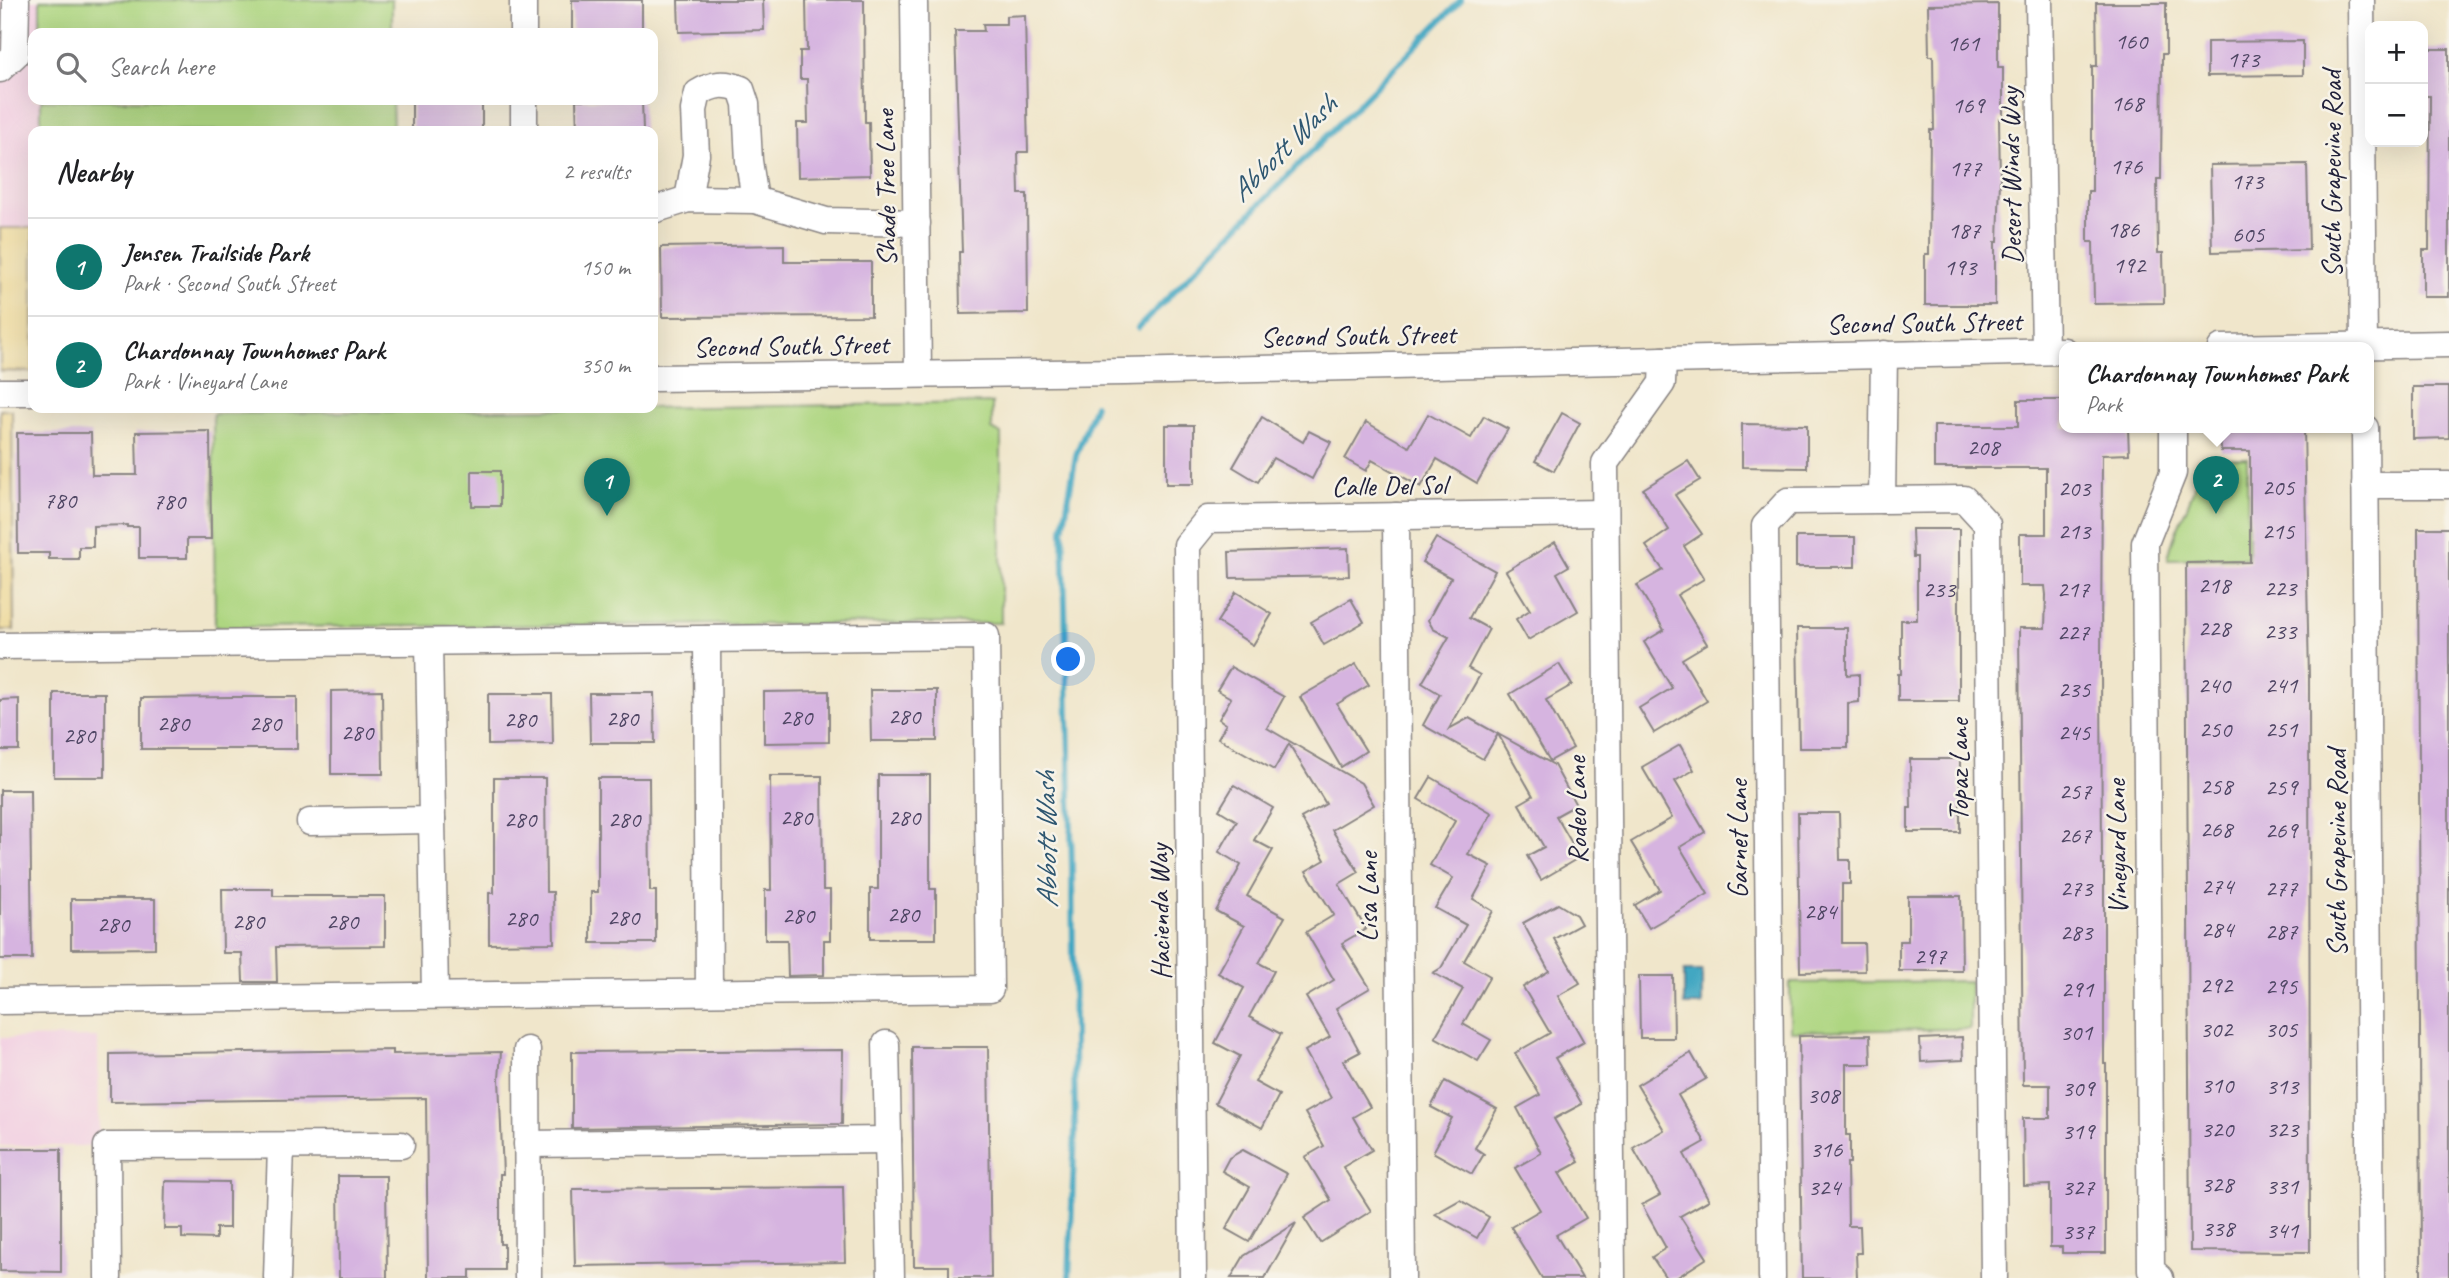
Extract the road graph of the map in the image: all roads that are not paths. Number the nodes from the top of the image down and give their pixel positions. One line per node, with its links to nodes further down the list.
1 (523, 0): 6 (street)
2 (914, 0): 13 (street, Shade Tree Lane)
3 (2039, 0): 17 (street, Desert Winds Way)
4 (2361, 0): 14 (street, South Grapevine Road)
5 (11, 7): 7 (street)
6 (523, 28)
7 (0, 69)
8 (524, 105): 9 (street)
9 (524, 126)
10 (688, 200): 11 (street); 11 (street); 12 (street)
11 (755, 200): 13 (street)
12 (658, 209)
13 (917, 223): 20 (street, Shade Tree Lane)
14 (2364, 342)
15 (2449, 344): 16 (street)
16 (2374, 346)
17 (2054, 351): 18 (street, Second South Street)
18 (1884, 355): 19 (street, Second South Street); 28 (street)
19 (1663, 360): 20 (street, Second South Street); 29 (street, Rodeo Lane)
20 (918, 374): 21 (street, Second South Street)
21 (658, 378)
22 (0, 392): 23 (street)
23 (28, 392)
24 (2173, 433): 46 (street, Vineyard Lane)
25 (2365, 433): 26 (street, South Grapevine Road)
26 (2365, 485): 27 (street); 56 (street, South Grapevine Road)
27 (2449, 485)
28 (1882, 500): 54 (street, Garnet Lane); 55 (street, Topaz Lane)
29 (1605, 513): 30 (street, Calle Del Sol); 53 (street, Rodeo Lane)
30 (1396, 516): 31 (street, Calle Del Sol); 52 (street, Lisa Lane)
31 (1187, 545): 51 (street, Hacienda Way)
32 (707, 639): 33 (street); 37 (street); 37 (street)
33 (429, 642): 34 (street); 35 (street)
34 (0, 646)
35 (432, 820): 36 (street); 38 (street)
36 (310, 822)
37 (709, 992): 38 (street)
38 (435, 995): 39 (street)
39 (0, 1001)
40 (886, 1044): 42 (street)
41 (527, 1049): 43 (street)
42 (888, 1140): 43 (street); 50 (street)
43 (527, 1144): 49 (street)
44 (401, 1145): 45 (street)
45 (281, 1146): 47 (street); 48 (street)
46 (2155, 1274)
47 (108, 1278)
48 (277, 1278)
49 (528, 1278)
50 (891, 1278)
51 (1193, 1278)
52 (1402, 1278)
53 (1612, 1278)
54 (1772, 1278)
55 (1994, 1278)
56 (2371, 1278)

